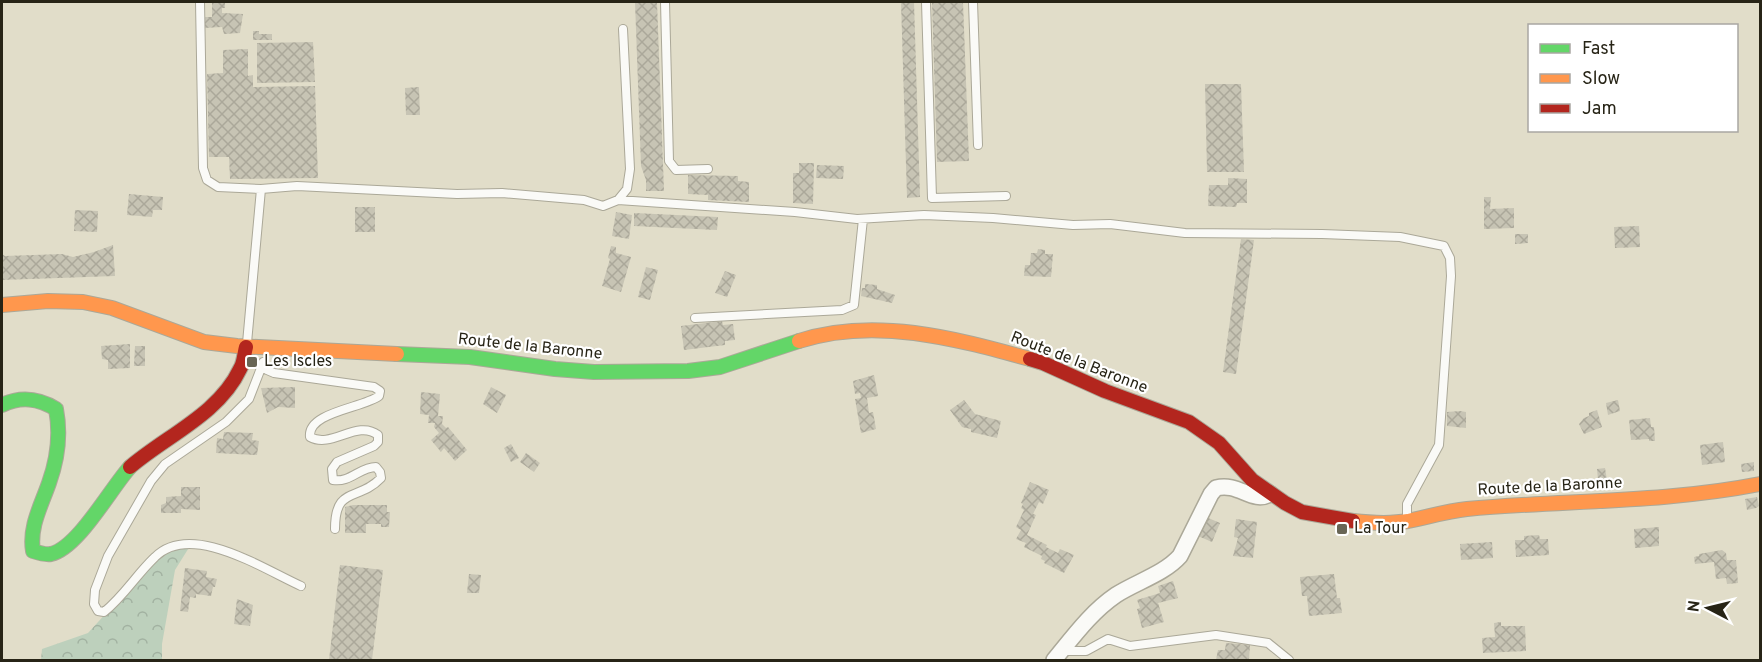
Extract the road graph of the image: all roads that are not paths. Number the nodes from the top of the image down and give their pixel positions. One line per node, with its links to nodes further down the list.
1 (200, 2): 8 (lane)
2 (665, 2): 7 (lane)
3 (926, 2): 9 (lane)
4 (973, 2): 6 (lane)
5 (622, 29): 10 (lane)
6 (978, 145)
7 (708, 169)
8 (261, 189): 10 (lane); 14 (lane)
9 (1006, 196)
10 (618, 200): 11 (lane)
11 (863, 219): 13 (lane); 20 (lane)
12 (2, 306): 14 (main road, Route de la Baronne)
13 (695, 318)
14 (246, 347): 15 (main road, Route de la Baronne); 17 (main road)
15 (263, 349): 16 (lane); 19 (main road, Route de la Baronne)
16 (263, 363): 21 (lane); 22 (lane)
17 (2, 405)
18 (1761, 484): 20 (main road, Route de la Baronne)
19 (1270, 494): 20 (main road, Route de la Baronne); 23 (street)
20 (1406, 520)
21 (335, 529)
22 (301, 586)
23 (1058, 656): 24 (lane)
24 (1289, 660)

